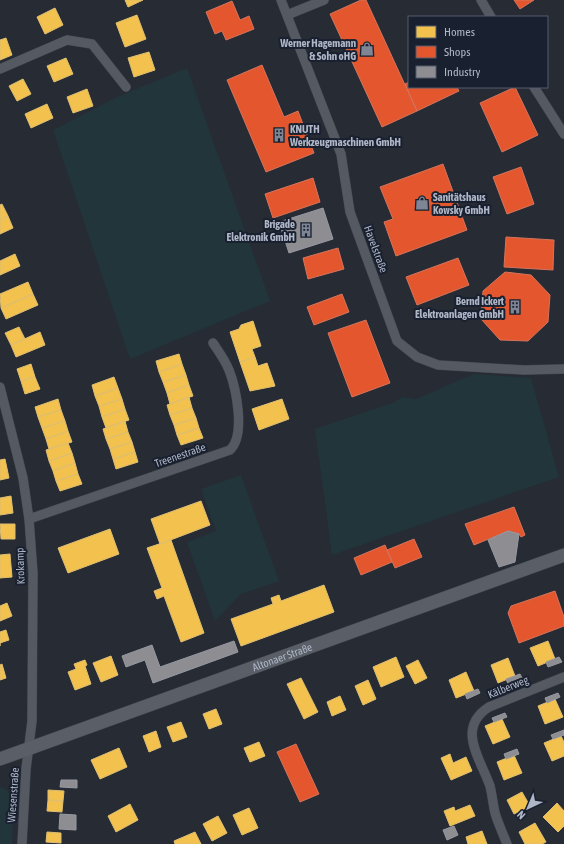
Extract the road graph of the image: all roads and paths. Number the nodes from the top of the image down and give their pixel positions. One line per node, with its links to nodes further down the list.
1 (281, 0): 4 (street, Havelstraße)
2 (324, 0): 4 (street)
3 (481, 0): 5 (street)
4 (287, 15): 11 (street, Havelstraße)
5 (490, 16)
6 (0, 70): 7 (street)
7 (126, 87)
8 (535, 88): 9 (street)
9 (564, 134)
10 (213, 343): 13 (street, Treenestraße)
11 (564, 369)
12 (0, 389): 13 (street, Krokamp)
13 (29, 519): 16 (street, Krokamp)
14 (564, 555): 16 (main road, Altonaer Straße)
15 (564, 678): 19 (street, Kälberweg)
16 (29, 748): 17 (main road, Altonaer Straße); 18 (street, Wiesenstraße)
17 (0, 759)
18 (22, 844)
19 (507, 844)

